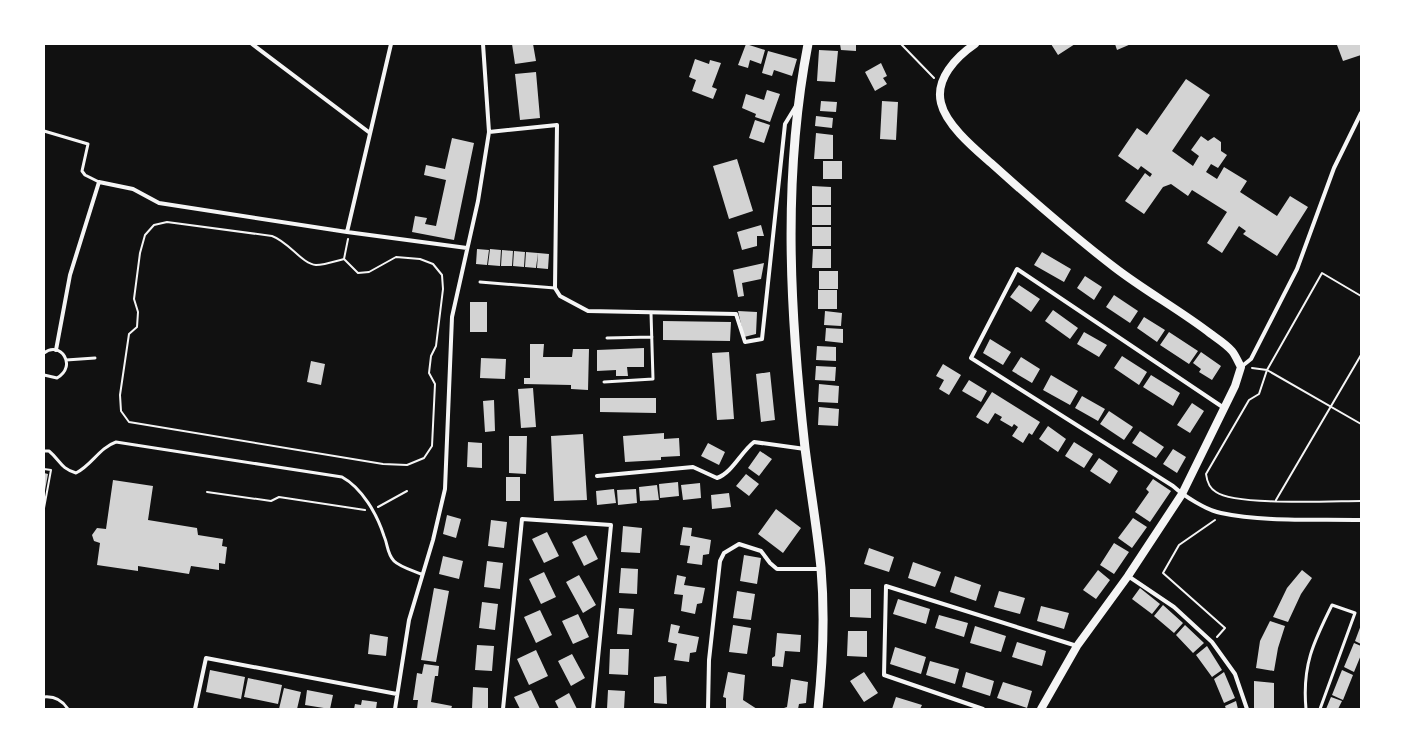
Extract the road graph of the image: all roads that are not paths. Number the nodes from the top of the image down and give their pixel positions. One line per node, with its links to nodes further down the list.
1 (252, 44): 9 (street)
2 (392, 44): 9 (street)
3 (483, 44): 10 (street)
4 (808, 44): 6 (main road)
5 (975, 44): 23 (main road)
6 (797, 104): 16 (street); 27 (main road)
7 (1361, 114): 23 (street)
8 (44, 131): 11 (lane)
9 (370, 132): 12 (street)
10 (489, 132): 13 (street); 15 (street)
11 (99, 182): 12 (street); 19 (street)
12 (347, 232): 13 (street)
13 (467, 248): 33 (street)
14 (480, 282): 15 (lane)
15 (555, 288): 16 (street)
16 (651, 312): 17 (lane)
17 (652, 337): 18 (lane); 25 (lane)
18 (607, 338)
19 (56, 350): 20 (lane); 22 (lane)
20 (44, 353)
21 (95, 358): 22 (lane)
22 (66, 360): 24 (lane)
23 (1241, 367): 26 (main road)
24 (44, 375)
25 (604, 382)
26 (1224, 409): 30 (main road); 30 (street)
27 (805, 448): 29 (street); 32 (main road)
28 (44, 451): 33 (lane)
29 (597, 476)
30 (1182, 494): 31 (street); 34 (main road)
31 (1361, 520)
32 (821, 569): 43 (street); 44 (main road)
33 (422, 574): 36 (street)
34 (1128, 576): 35 (main road); 47 (street)
35 (1077, 646): 45 (street); 46 (main road)
36 (398, 694): 39 (street); 40 (street)
37 (44, 697): 38 (lane)
38 (68, 709)
39 (196, 709)
40 (395, 709)
41 (503, 709): 42 (street)
42 (593, 709)
43 (708, 709)
44 (818, 709)
45 (982, 709)
46 (1041, 709)
47 (1246, 709)
48 (1306, 709): 49 (lane)
49 (1320, 709)

